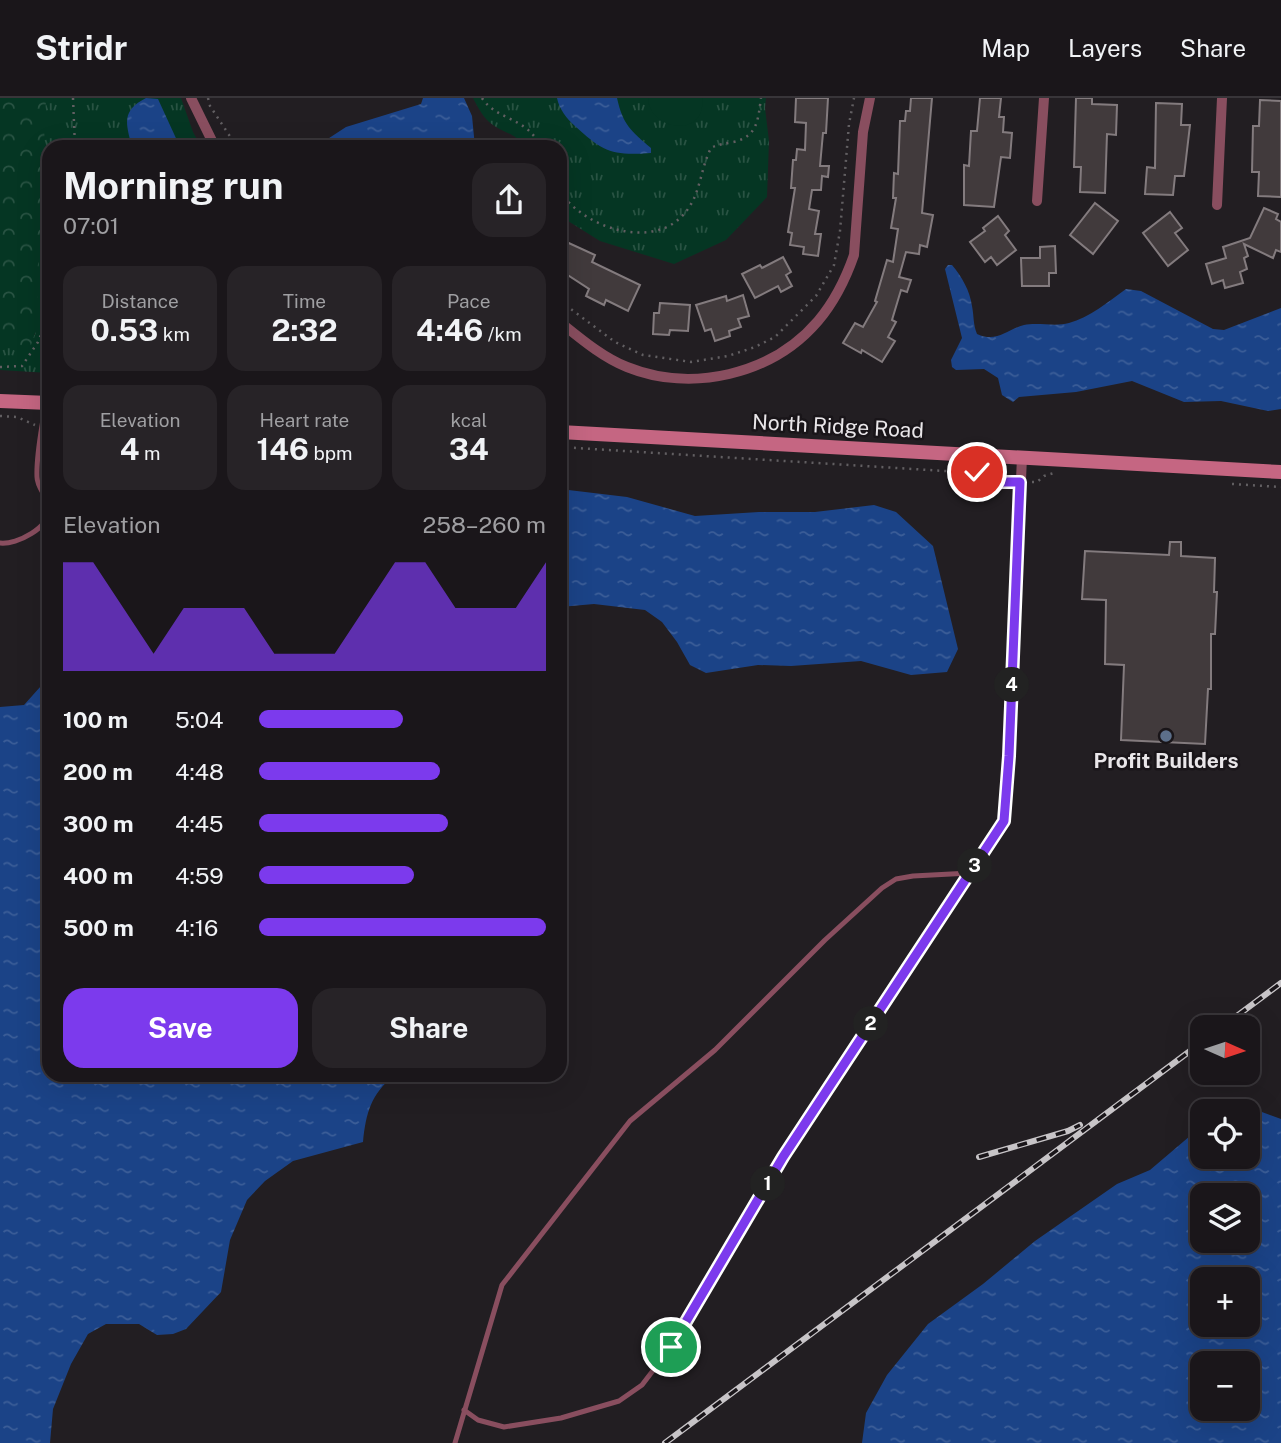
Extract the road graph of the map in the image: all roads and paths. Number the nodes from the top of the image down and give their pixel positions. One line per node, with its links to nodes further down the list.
1 (73, 98): 10 (path)
2 (191, 98): 11 (street)
3 (208, 98): 12 (path)
4 (482, 98): 13 (path)
5 (761, 98): 14 (path)
6 (853, 98): 17 (path)
7 (870, 98): 18 (street)
8 (1044, 98): 15 (street)
9 (1222, 98): 16 (street)
10 (75, 140)
11 (212, 140)
12 (232, 140)
13 (536, 140)
14 (567, 200)
15 (1037, 201)
16 (1217, 205)
17 (567, 306)
18 (567, 327)
19 (42, 330): 20 (path)
20 (0, 367)
21 (0, 401): 22 (main road)
22 (42, 403)
23 (0, 416): 24 (path)
24 (42, 426): 33 (lane)
25 (567, 432): 27 (main road, North Ridge Road)
26 (567, 447): 30 (path)
27 (1022, 457): 28 (main road, North Ridge Road); 30 (street)
28 (1281, 472)
29 (1056, 473): 30 (path)
30 (1020, 482): 36 (street)
31 (1228, 484): 32 (path)
32 (1281, 487)
33 (42, 488)
34 (42, 522): 35 (lane)
35 (0, 543)
36 (1009, 756): 37 (lane)
37 (970, 873): 38 (lane); 38 (lane)
38 (464, 1410): 39 (lane)
39 (455, 1443)

